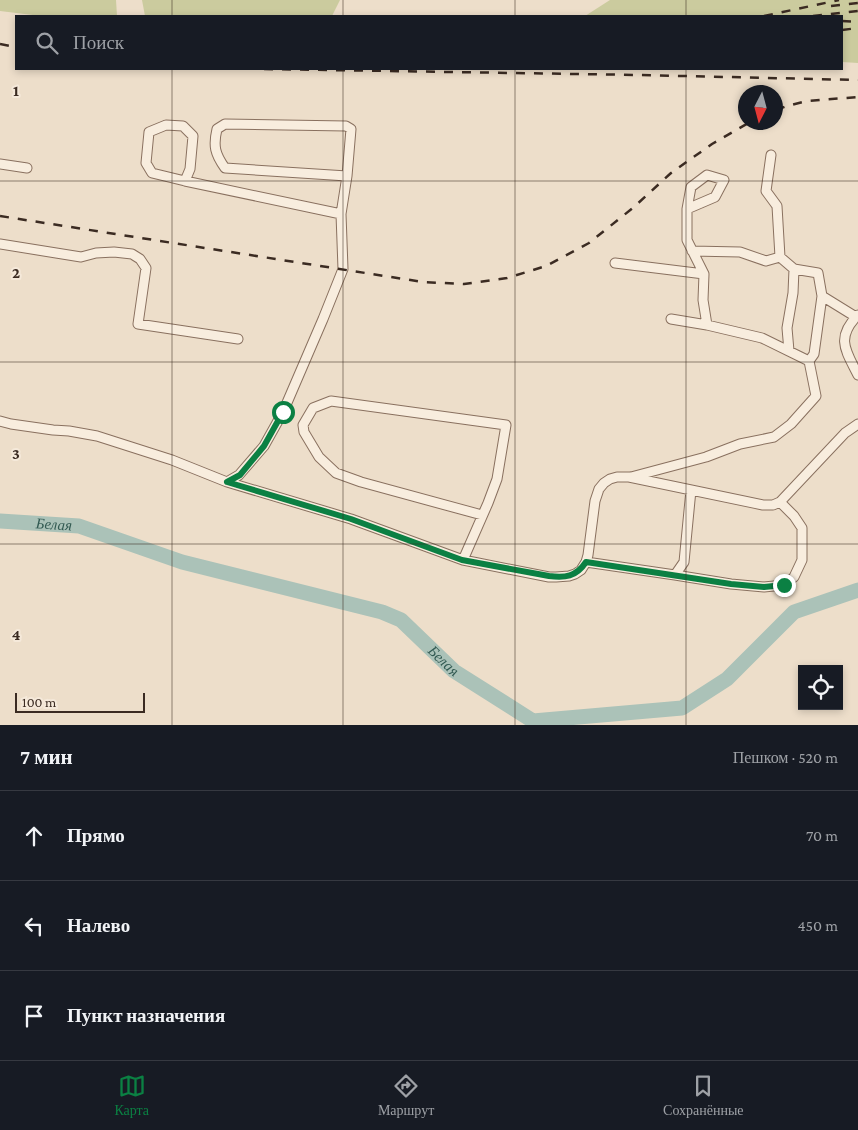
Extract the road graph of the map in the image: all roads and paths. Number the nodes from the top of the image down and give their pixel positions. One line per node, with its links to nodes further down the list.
1 (771, 155): 10 (lane)
2 (0, 164): 3 (lane)
3 (27, 168)
4 (347, 176): 4 (lane); 7 (lane)
5 (185, 181): 5 (lane); 7 (lane)
6 (688, 209): 9 (lane)
7 (341, 214): 25 (lane)
8 (0, 244): 18 (lane)
9 (692, 250): 10 (lane); 13 (lane)
10 (780, 257): 12 (lane)
11 (616, 264): 13 (lane)
12 (794, 269): 14 (lane); 19 (lane)
13 (704, 274): 17 (lane)
14 (822, 296): 15 (lane); 20 (lane)
15 (857, 316): 21 (lane)
16 (671, 319): 17 (lane)
17 (707, 325): 19 (lane)
18 (238, 338)
19 (789, 351): 20 (lane)
20 (809, 361): 24 (lane)
21 (858, 375)
22 (0, 421): 25 (lane)
23 (858, 424): 27 (lane)
24 (629, 477): 26 (lane); 30 (lane)
25 (227, 482): 29 (lane)
26 (691, 490): 27 (lane); 31 (lane)
27 (780, 502): 31 (lane)
28 (482, 515): 28 (lane); 29 (lane)
29 (462, 560): 30 (lane)
30 (586, 562): 31 (lane)
31 (675, 575)

